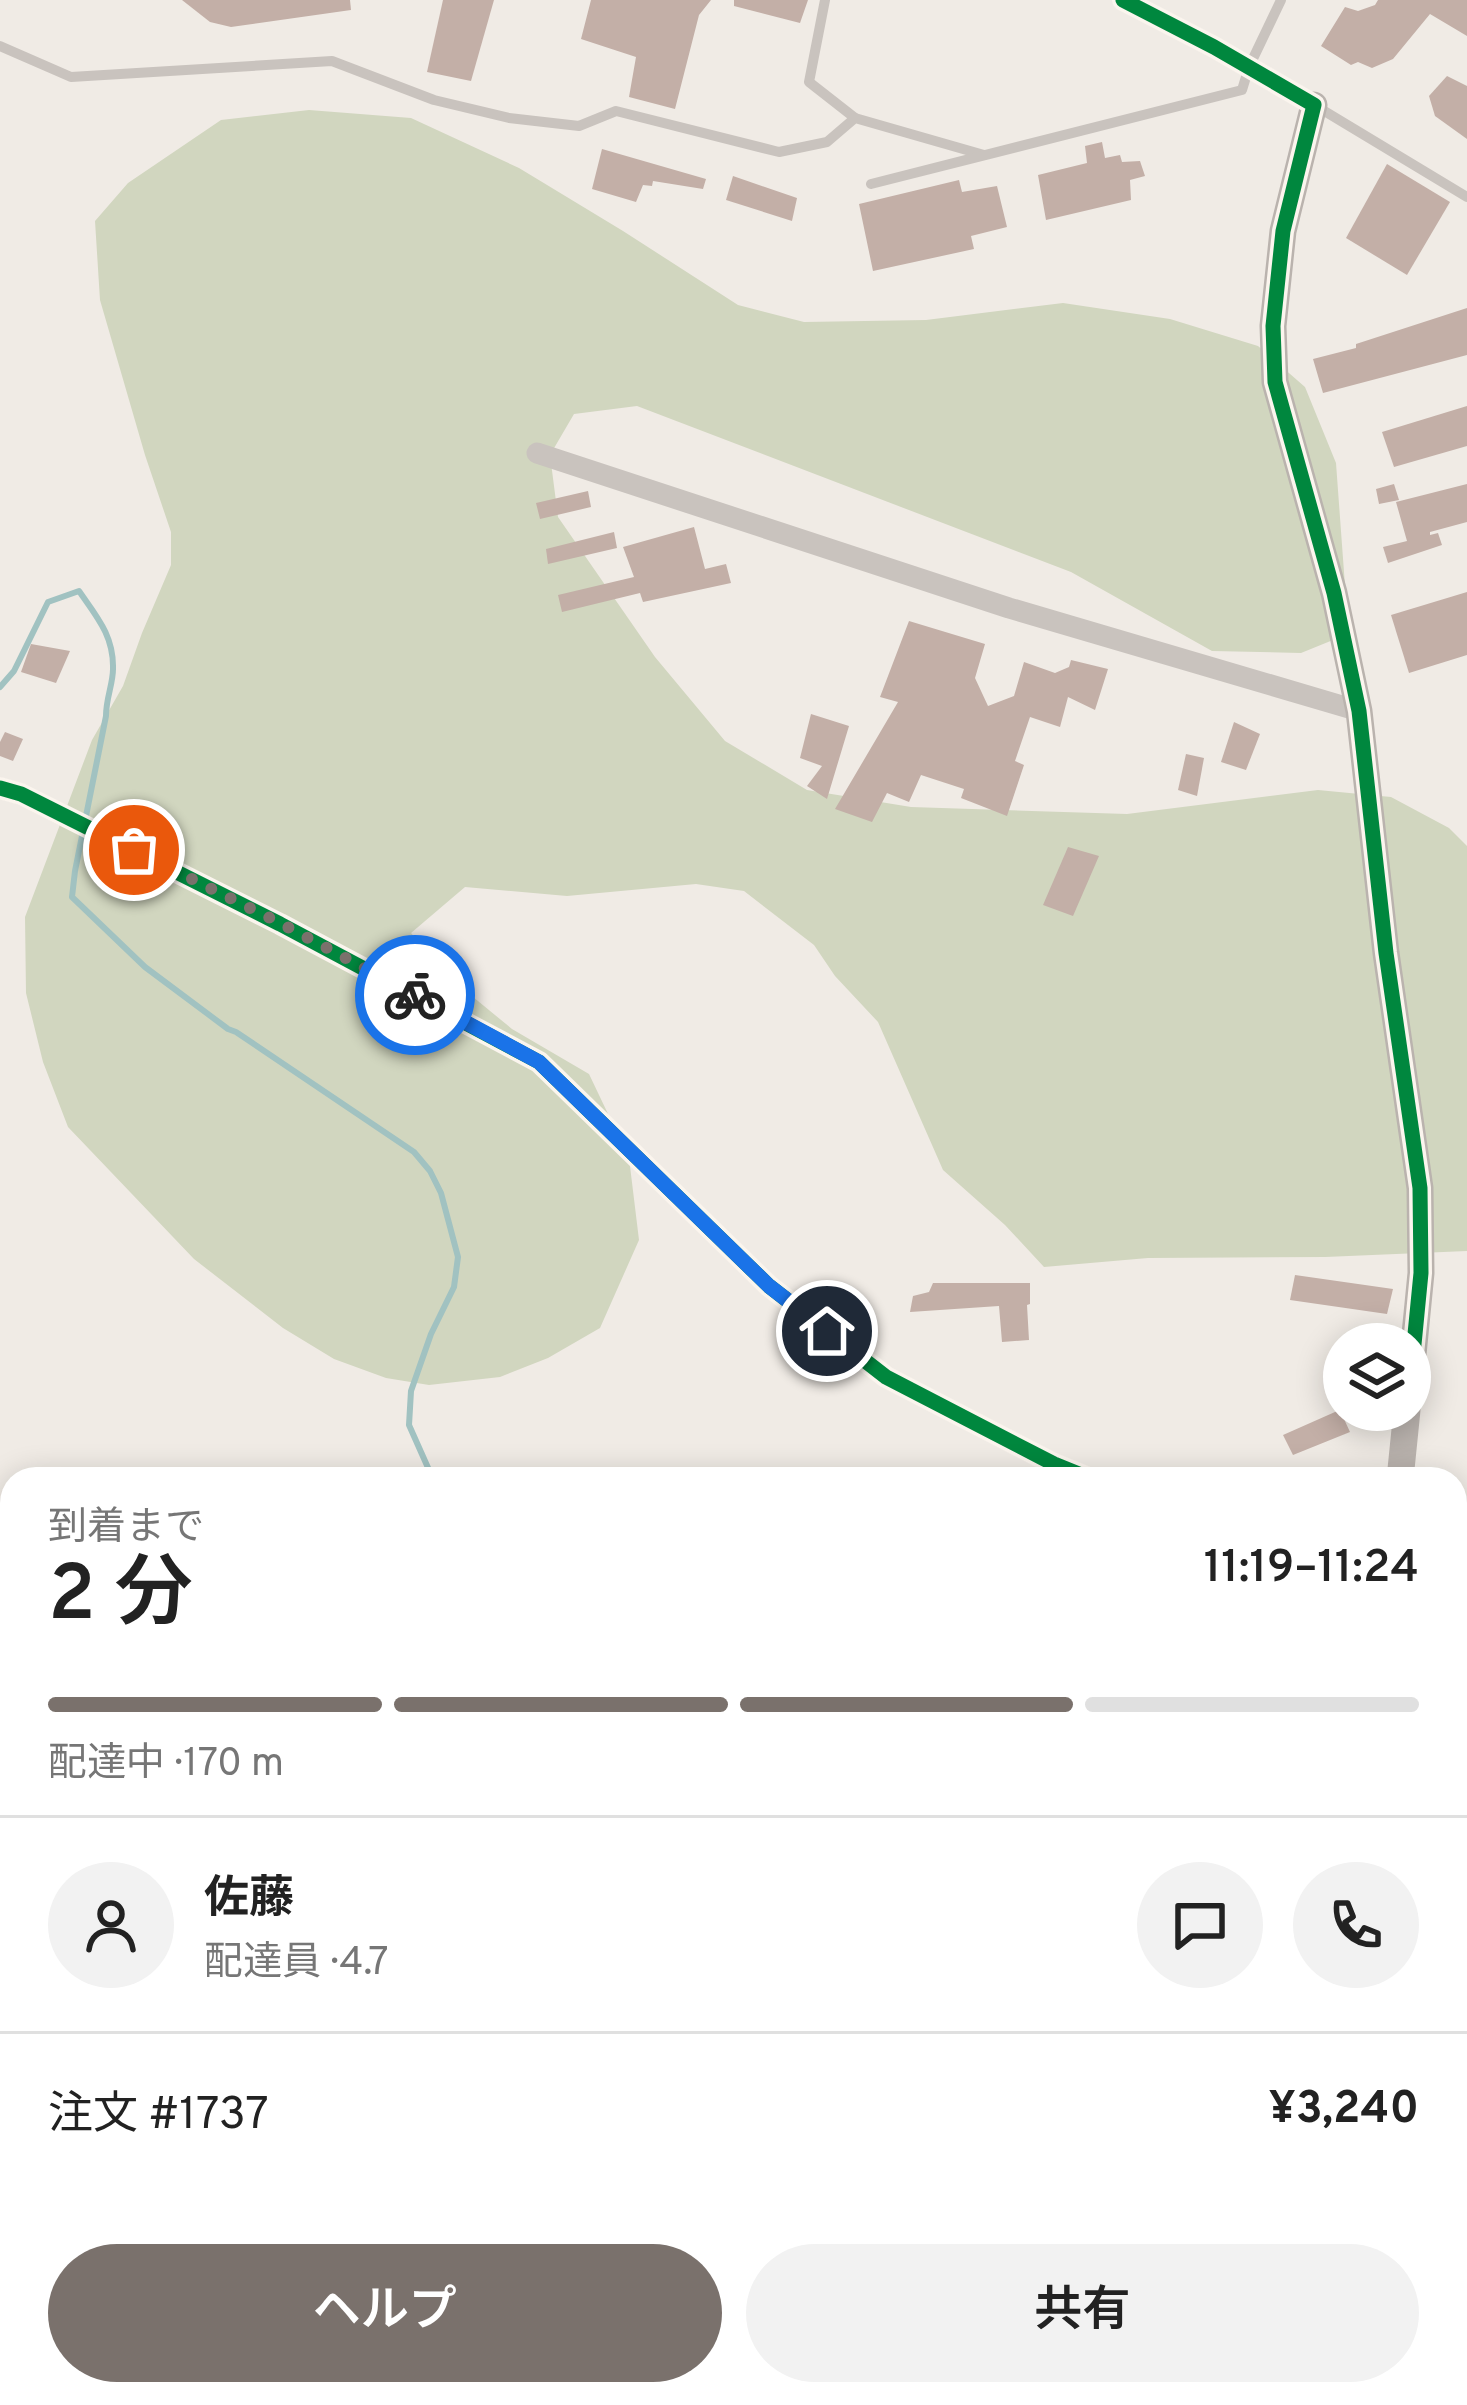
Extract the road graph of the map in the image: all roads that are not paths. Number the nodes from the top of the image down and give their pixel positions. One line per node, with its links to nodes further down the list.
1 (825, 0): 7 (lane)
2 (1123, 0): 5 (street)
3 (1281, 0): 5 (lane)
4 (0, 46): 7 (lane)
5 (1249, 67): 6 (street); 8 (lane)
6 (1314, 105): 10 (lane); 12 (street)
7 (855, 118): 8 (lane)
8 (984, 155): 9 (lane)
9 (872, 184)
10 (1467, 197)
11 (537, 453): 12 (street)
12 (1359, 711): 14 (street)
13 (0, 788): 16 (street)
14 (1416, 1323)
15 (1405, 1431): 17 (street)
16 (1061, 1467)
17 (1401, 1467)

